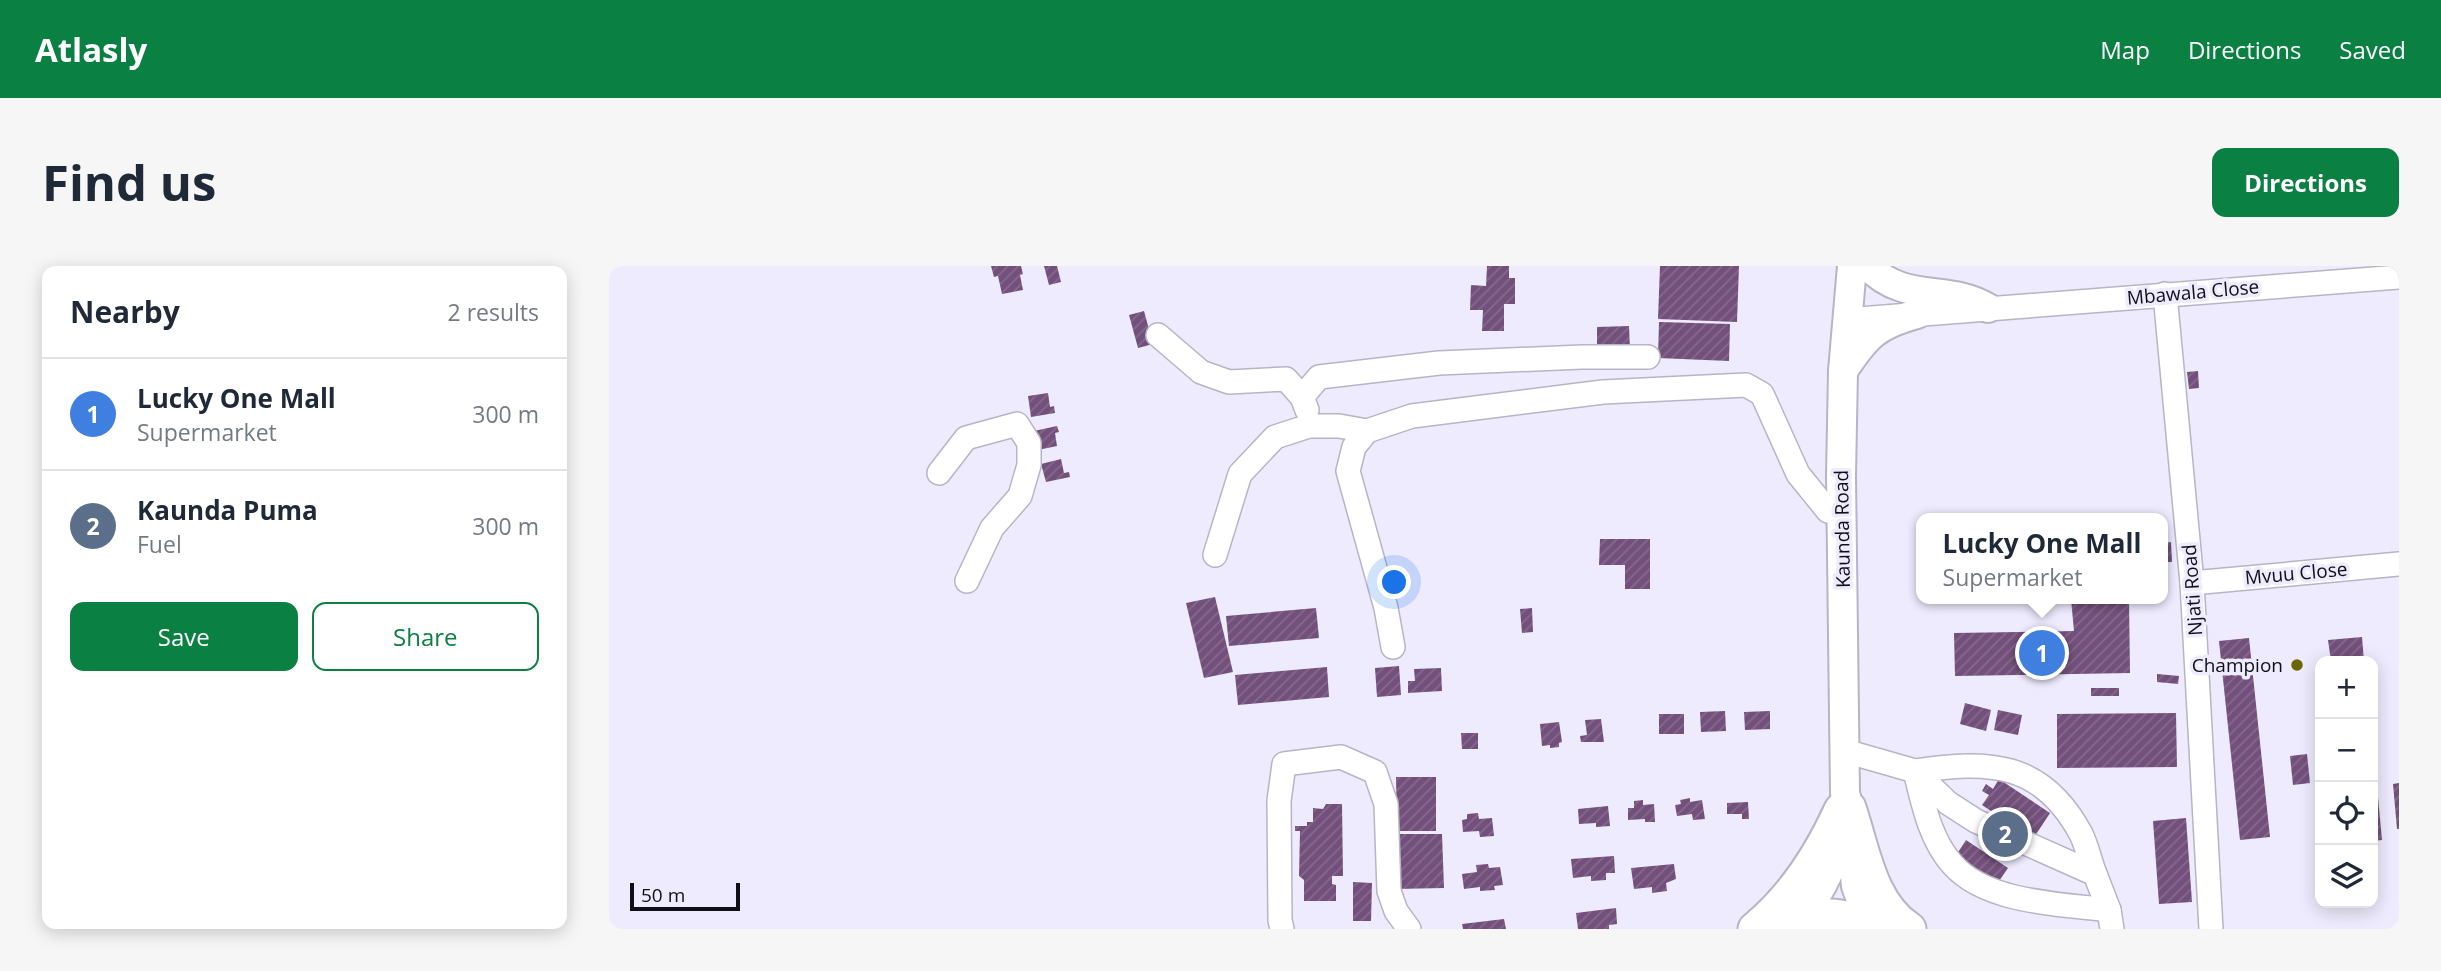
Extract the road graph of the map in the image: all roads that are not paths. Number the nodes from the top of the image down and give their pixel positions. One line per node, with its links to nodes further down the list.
1 (1852, 266): 7 (main road, Kaunda Road)
2 (1868, 266): 5 (main road)
3 (2399, 277): 4 (street, Mbawala Close)
4 (2165, 294): 5 (street, Mbawala Close); 21 (street, Njati Road)
5 (1988, 308): 6 (street, Mbawala Close)
6 (1917, 314): 7 (street, Mbawala Close); 10 (main road)
7 (1846, 320): 10 (main road, Kaunda Road)
8 (1158, 335): 12 (street)
9 (1648, 357): 11 (street)
10 (1843, 371): 17 (main road, Kaunda Road)
11 (1318, 377): 12 (street); 13 (street)
12 (1286, 379): 13 (street)
13 (1302, 397): 14 (street)
14 (1326, 426): 15 (street); 18 (street)
15 (1367, 431): 17 (street); 22 (street)
16 (939, 473): 20 (street)
17 (1842, 514): 23 (main road, Kaunda Road)
18 (1215, 555)
19 (2399, 564): 21 (street, Mvuu Close)
20 (967, 581)
21 (2192, 583): 34 (street, Njati Road)
22 (1394, 647)
23 (1845, 751): 24 (street); 25 (main road, Kaunda Road)
24 (1915, 771): 26 (street); 26 (street); 27 (street)
25 (1845, 803): 28 (main road, Kaunda Road); 31 (highway); 32 (main road, Kaunda Road); 33 (highway)
26 (2095, 874): 27 (street)
27 (2111, 920)
28 (1792, 927): 32 (highway)
29 (1282, 929): 30 (street)
30 (1409, 929)
31 (1755, 929)
32 (1870, 929)
33 (1909, 929)
34 (2211, 929)

